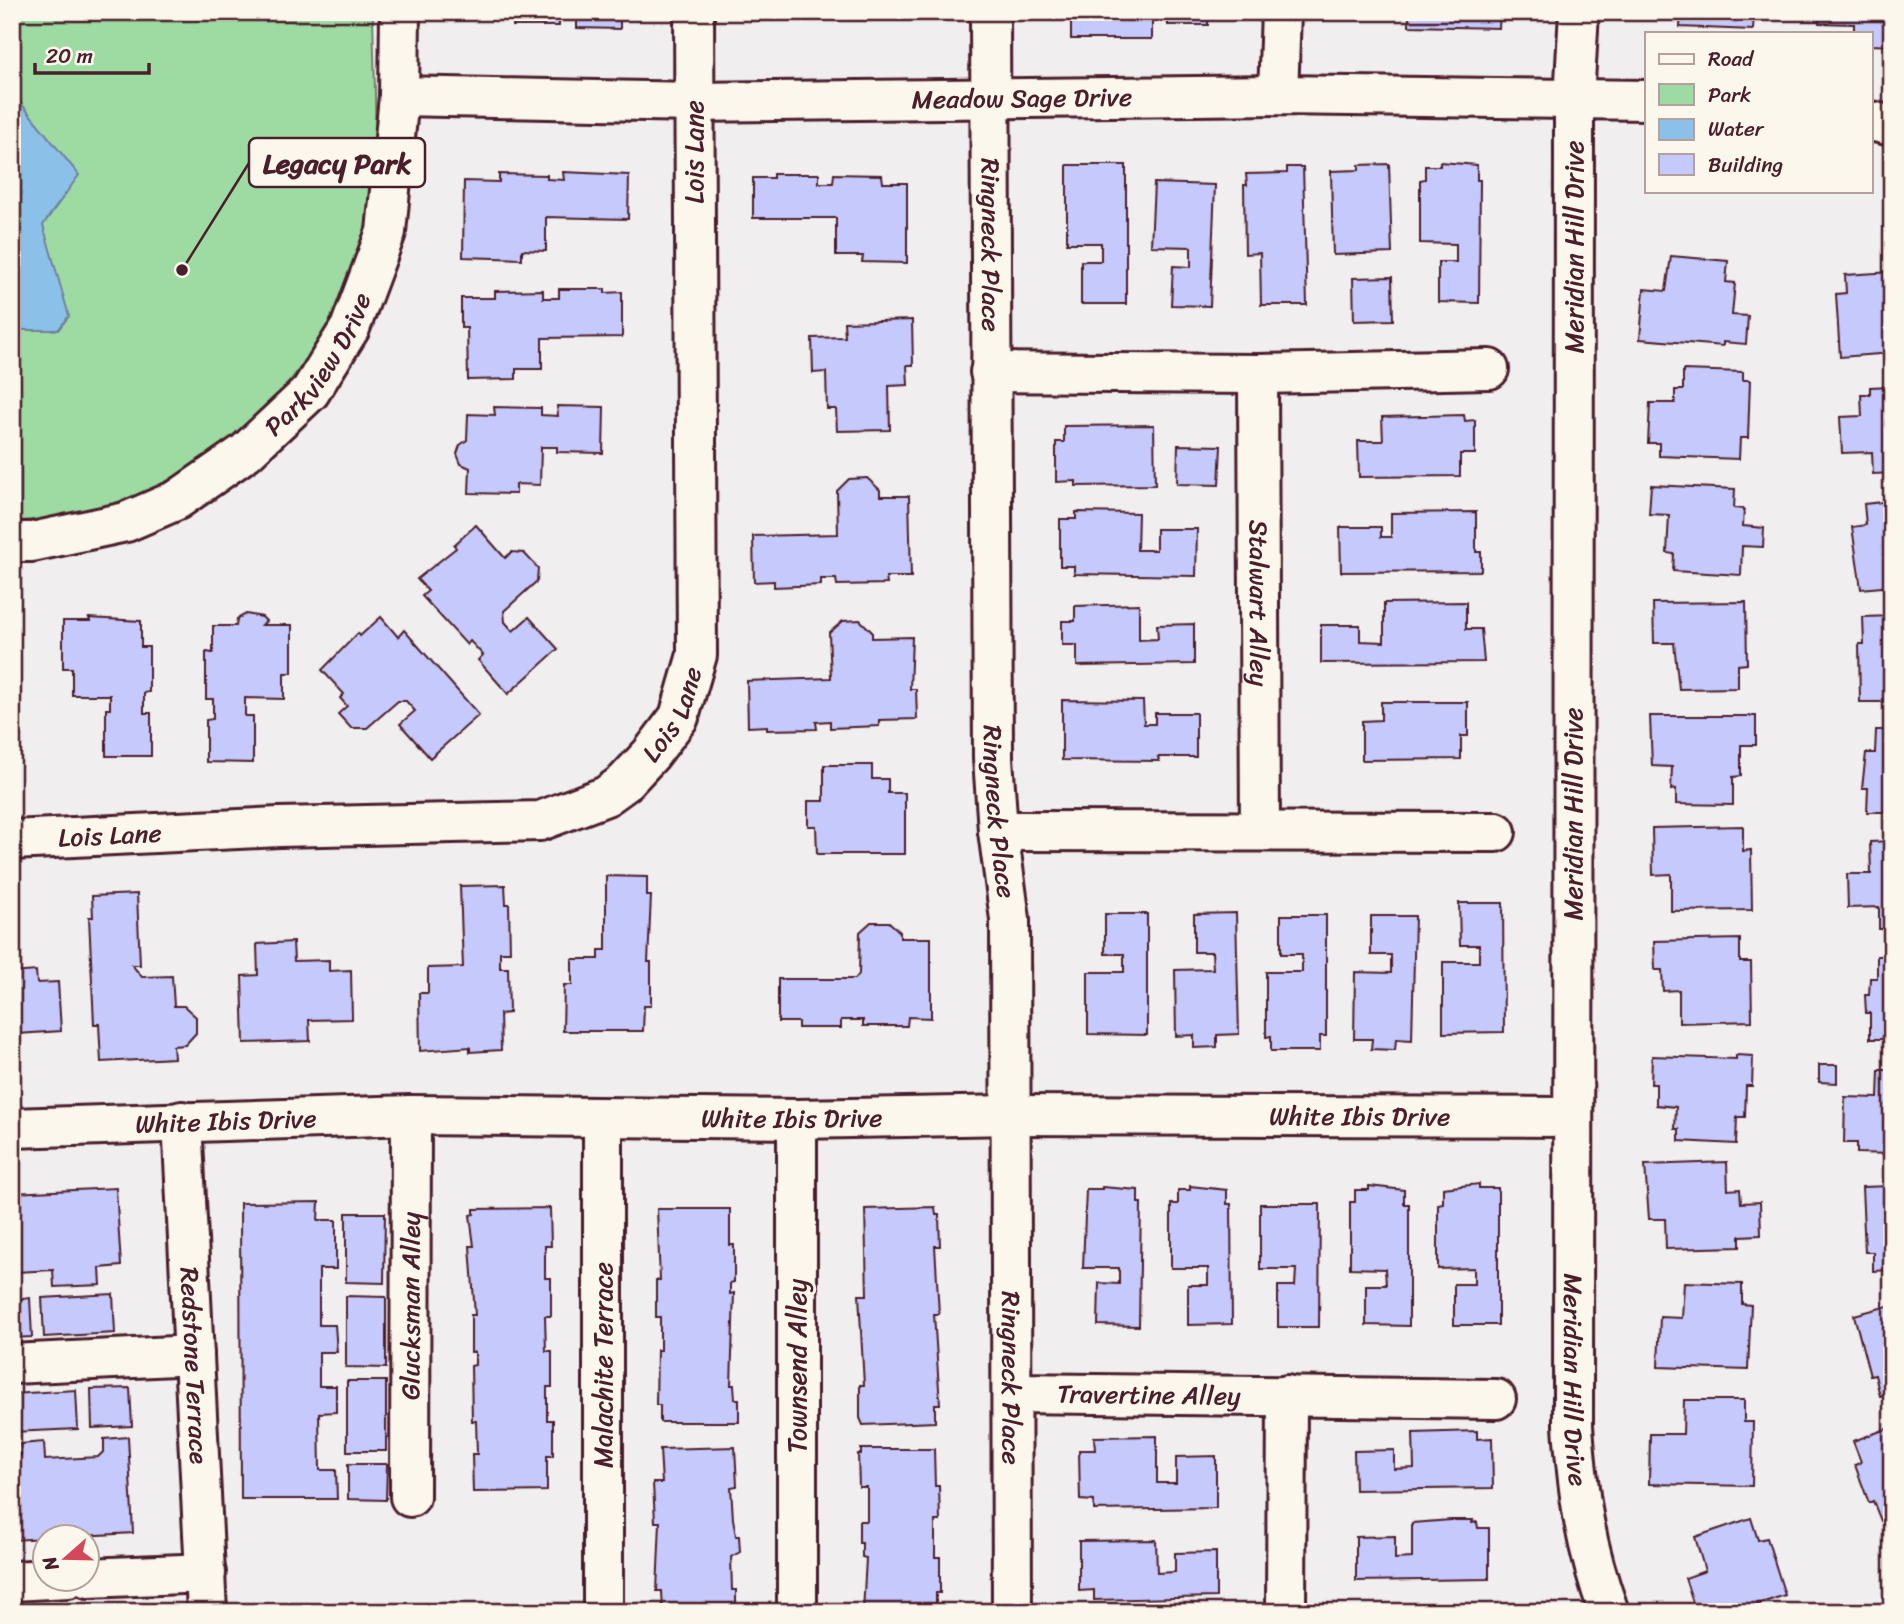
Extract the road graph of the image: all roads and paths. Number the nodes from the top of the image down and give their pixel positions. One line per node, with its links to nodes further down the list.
1 (400, 12): 7 (street, Parkview Drive)
2 (694, 12): 11 (street, Lois Lane)
3 (990, 12): 8 (street, Ringneck Place)
4 (1281, 12): 6 (street)
5 (1579, 12): 9 (street, Meridian Hill Drive)
6 (1278, 95): 8 (street, Meadow Sage Drive); 9 (street, Meadow Sage Drive)
7 (399, 96): 11 (street, Meadow Sage Drive); 17 (street, Parkview Drive)
8 (989, 99): 11 (street, Meadow Sage Drive); 15 (street, Ringneck Place)
9 (1574, 99): 10 (street, Meadow Sage Drive); 24 (street, Meridian Hill Drive)
10 (1645, 100)
11 (694, 102): 21 (street, Lois Lane)
12 (1872, 121): 13 (street)
13 (1892, 126)
14 (1489, 369): 16 (street)
15 (990, 372): 16 (street); 18 (street, Ringneck Place)
16 (1258, 374): 19 (street, Stalwart Alley)
17 (12, 542)
18 (998, 831): 19 (street); 23 (street, Ringneck Place)
19 (1260, 831): 20 (street)
20 (1496, 832)
21 (12, 840)
22 (411, 1115): 25 (street, White Ibis Drive); 27 (street, White Ibis Drive); 34 (street, Glucksman Alley)
23 (1013, 1115): 24 (street, White Ibis Drive); 26 (street, White Ibis Drive); 31 (street, Ringneck Place)
24 (1572, 1117): 44 (street, Meridian Hill Drive)
25 (603, 1119): 26 (street, White Ibis Drive); 40 (street, Malachite Terrace)
26 (797, 1119): 41 (street, Townsend Alley)
27 (182, 1121): 28 (street, White Ibis Drive); 29 (street, Redstone Terrace)
28 (12, 1128)
29 (194, 1355): 30 (street); 35 (street, Redstone Terrace)
30 (12, 1364)
31 (1013, 1393): 32 (street, Travertine Alley); 42 (street, Ringneck Place)
32 (1287, 1395): 33 (street, Travertine Alley); 43 (street)
33 (1496, 1399)
34 (410, 1497)
35 (206, 1573): 36 (street); 39 (street, Redstone Terrace)
36 (102, 1577)
37 (32, 1580): 38 (street)
38 (12, 1581)
39 (207, 1612)
40 (603, 1612)
41 (797, 1612)
42 (1012, 1612)
43 (1286, 1612)
44 (1609, 1612)

